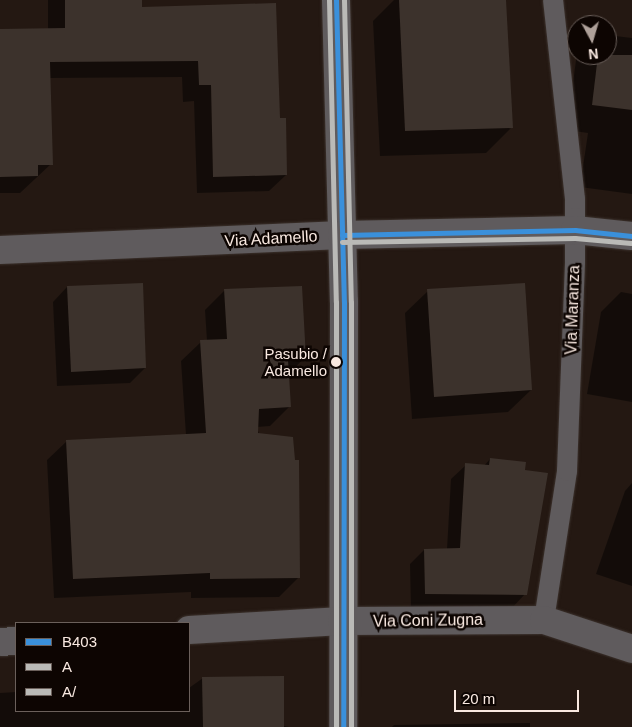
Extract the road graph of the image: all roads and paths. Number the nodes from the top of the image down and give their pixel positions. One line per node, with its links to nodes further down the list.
1 (336, 0): 4 (street)
2 (553, 0): 3 (lane, Via Maranza)
3 (575, 230): 4 (street, Via Adamello); 5 (street, Via Adamello); 7 (lane, Via Maranza)
4 (342, 235): 6 (street, Via Adamello); 8 (street)
5 (632, 236)
6 (0, 250)
7 (544, 620): 8 (street, Via Coni Zugna); 12 (street, Via Coni Zugna)
8 (342, 621): 9 (street, Via Coni Zugna); 13 (street)
9 (190, 630)
10 (15, 641): 11 (street)
11 (0, 642)
12 (632, 649)
13 (343, 727)

